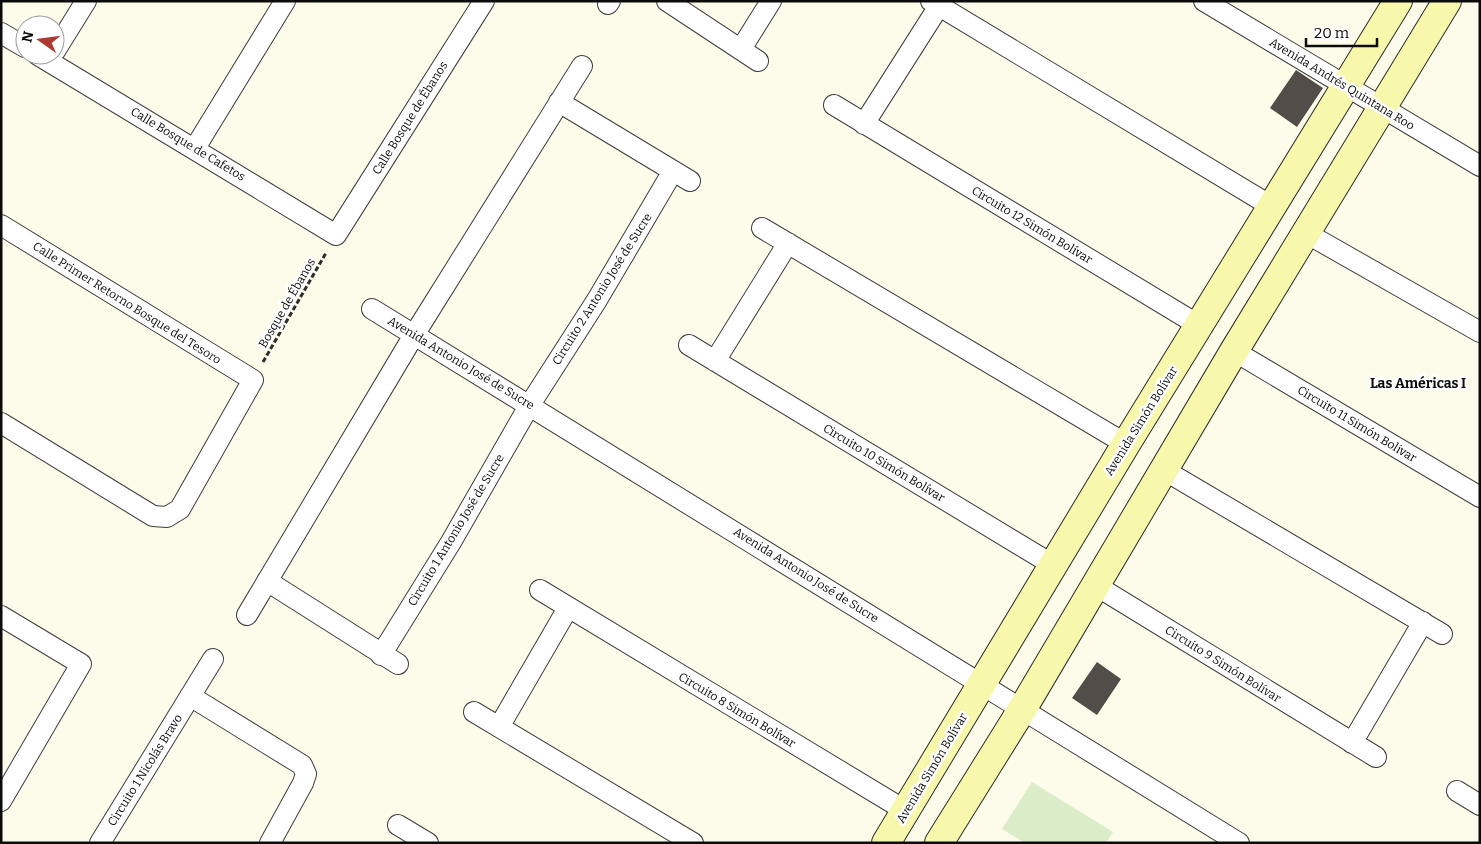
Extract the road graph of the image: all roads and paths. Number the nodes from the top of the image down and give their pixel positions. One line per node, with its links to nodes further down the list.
1 (86, 1): 10 (street)
2 (285, 1): 22 (street)
3 (484, 1): 28 (street, Calle Bosque de Ébanos)
4 (666, 1): 13 (street)
5 (771, 1): 13 (street)
6 (1204, 1): 17 (street, Avenida Andrés Quintana Roo)
7 (1398, 1): 17 (main road, Avenida Simón Bolívar)
8 (1447, 1): 20 (main road)
9 (935, 4): 21 (street); 24 (street)
10 (65, 32)
11 (1, 33): 12 (street)
12 (15, 41)
13 (740, 49): 14 (street)
14 (758, 61)
15 (65, 65): 22 (street, Calle Bosque de Cafetos)
16 (582, 66): 18 (street)
17 (1346, 87): 20 (street, Avenida Andrés Quintana Roo); 24 (main road, Avenida Simón Bolívar)
18 (559, 102): 33 (street); 38 (street, Circuito 2 Antonio José de Sucre)
19 (834, 105): 21 (street, Circuito 12 Simón Bolívar)
20 (1382, 107): 23 (street, Avenida Andrés Quintana Roo); 27 (main road)
21 (864, 124): 31 (street, Circuito 12 Simón Bolívar)
22 (196, 148): 28 (street, Calle Bosque de Cafetos)
23 (1480, 166)
24 (1271, 206): 31 (main road, Avenida Simón Bolívar)
25 (1, 225): 37 (street, Calle Primer Retorno Bosque del Tesoro)
26 (762, 228): 29 (street)
27 (1306, 233): 32 (street); 35 (main road)
28 (336, 235): 37 (path, Bosque de Ébanos)
29 (788, 243): 36 (street); 40 (street)
30 (372, 309): 33 (street, Avenida Antonio José de Sucre)
31 (1200, 326): 40 (main road, Avenida Simón Bolívar)
32 (1480, 332)
33 (414, 335): 38 (street, Avenida Antonio José de Sucre); 44 (street)
34 (690, 345): 36 (street, Circuito 10 Simón Bolívar)
35 (1234, 351): 41 (main road); 42 (street, Circuito 11 Simón Bolivar)
36 (715, 361): 43 (street, Circuito 10 Simón Bolívar)
37 (252, 380): 39 (street)
38 (529, 406): 44 (street, Circuito 1 Antonio José de Sucre); 53 (street, Avenida Antonio José de Sucre)
39 (1, 423)
40 (1126, 444): 43 (main road, Avenida Simón Bolívar)
41 (1164, 470): 45 (main road); 50 (street)
42 (1480, 497)
43 (1053, 565): 53 (main road, Avenida Simón Bolívar)
44 (267, 581): 48 (street)
45 (1095, 585): 55 (main road); 58 (street, Circuito 9 Simón Bolívar)
46 (540, 590): 47 (street, Circuito 8 Simón Bolívar)
47 (568, 608): 57 (street); 61 (street, Circuito 8 Simón Bolívar)
48 (247, 614)
49 (1, 616): 60 (street)
50 (1423, 622): 51 (street); 58 (street)
51 (1442, 634)
52 (214, 659): 54 (street, Circuito 1 Nicolás Bravo)
53 (983, 684): 55 (street, Avenida Antonio José de Sucre); 61 (main road, Avenida Simón Bolívar)
54 (190, 696): 63 (street, Circuito 1 Nicolás Bravo); 64 (street)
55 (1023, 708): 68 (main road); 69 (street, Avenida Antonio José de Sucre)
56 (474, 712): 57 (street)
57 (499, 727): 66 (street)
58 (1352, 743): 59 (street, Circuito 9 Simón Bolívar)
59 (1376, 757)
60 (1, 801)
61 (906, 811): 67 (main road, Avenida Simón Bolívar)
62 (398, 825): 65 (street)
63 (100, 843)
64 (270, 843)
65 (428, 843)
66 (693, 843)
67 (886, 843)
68 (939, 843)
69 (1239, 843)

